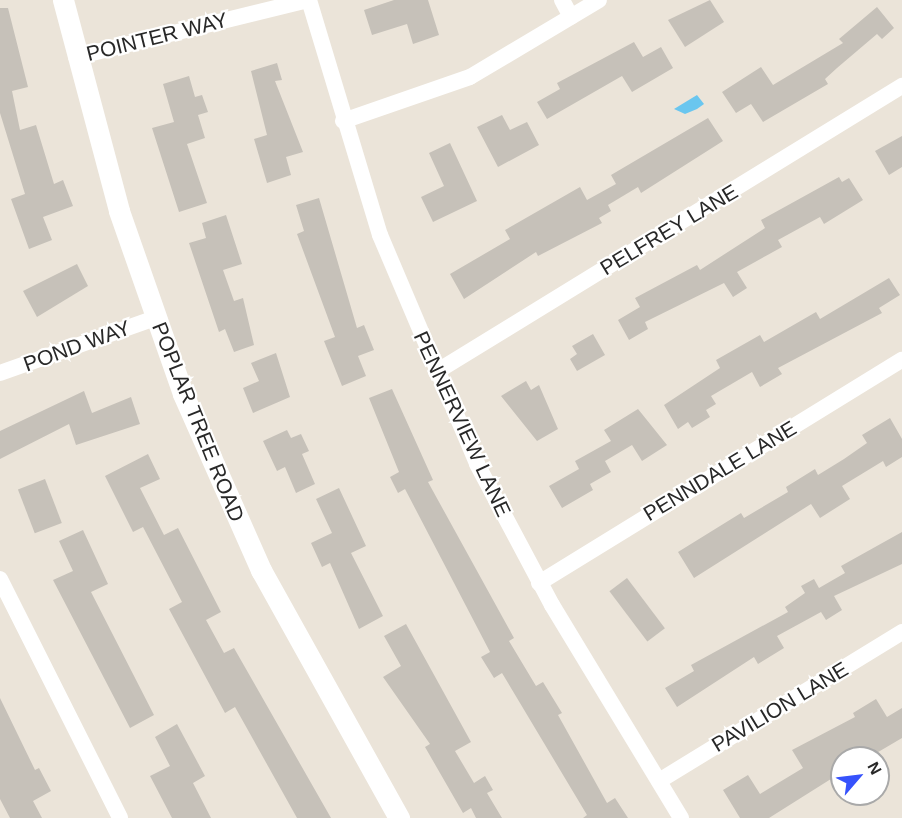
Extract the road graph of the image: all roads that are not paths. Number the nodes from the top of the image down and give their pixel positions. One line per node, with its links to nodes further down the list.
1 (63, 0): 6 (street, POPLAR TREE ROAD)
2 (308, 0): 6 (street, POINTER WAY); 8 (street, PENNERVIEW LANE)
3 (562, 0): 5 (street)
4 (599, 0): 5 (street)
5 (571, 17): 8 (street)
6 (76, 57): 9 (street, POPLAR TREE ROAD)
7 (902, 86): 11 (street, PELFREY LANE)
8 (343, 121): 11 (street, PENNERVIEW LANE)
9 (155, 318): 12 (street, POND WAY); 18 (street, POPLAR TREE ROAD)
10 (902, 360): 14 (street, PENNDALE LANE)
11 (436, 372): 14 (street, PENNERVIEW LANE)
12 (0, 374)
13 (0, 579): 17 (street)
14 (539, 583): 16 (street, PENNERVIEW LANE)
15 (902, 632): 16 (street, PAVILION LANE)
16 (659, 781): 19 (street, PENNERVIEW LANE)
17 (120, 818)
18 (399, 818)
19 (681, 818)

